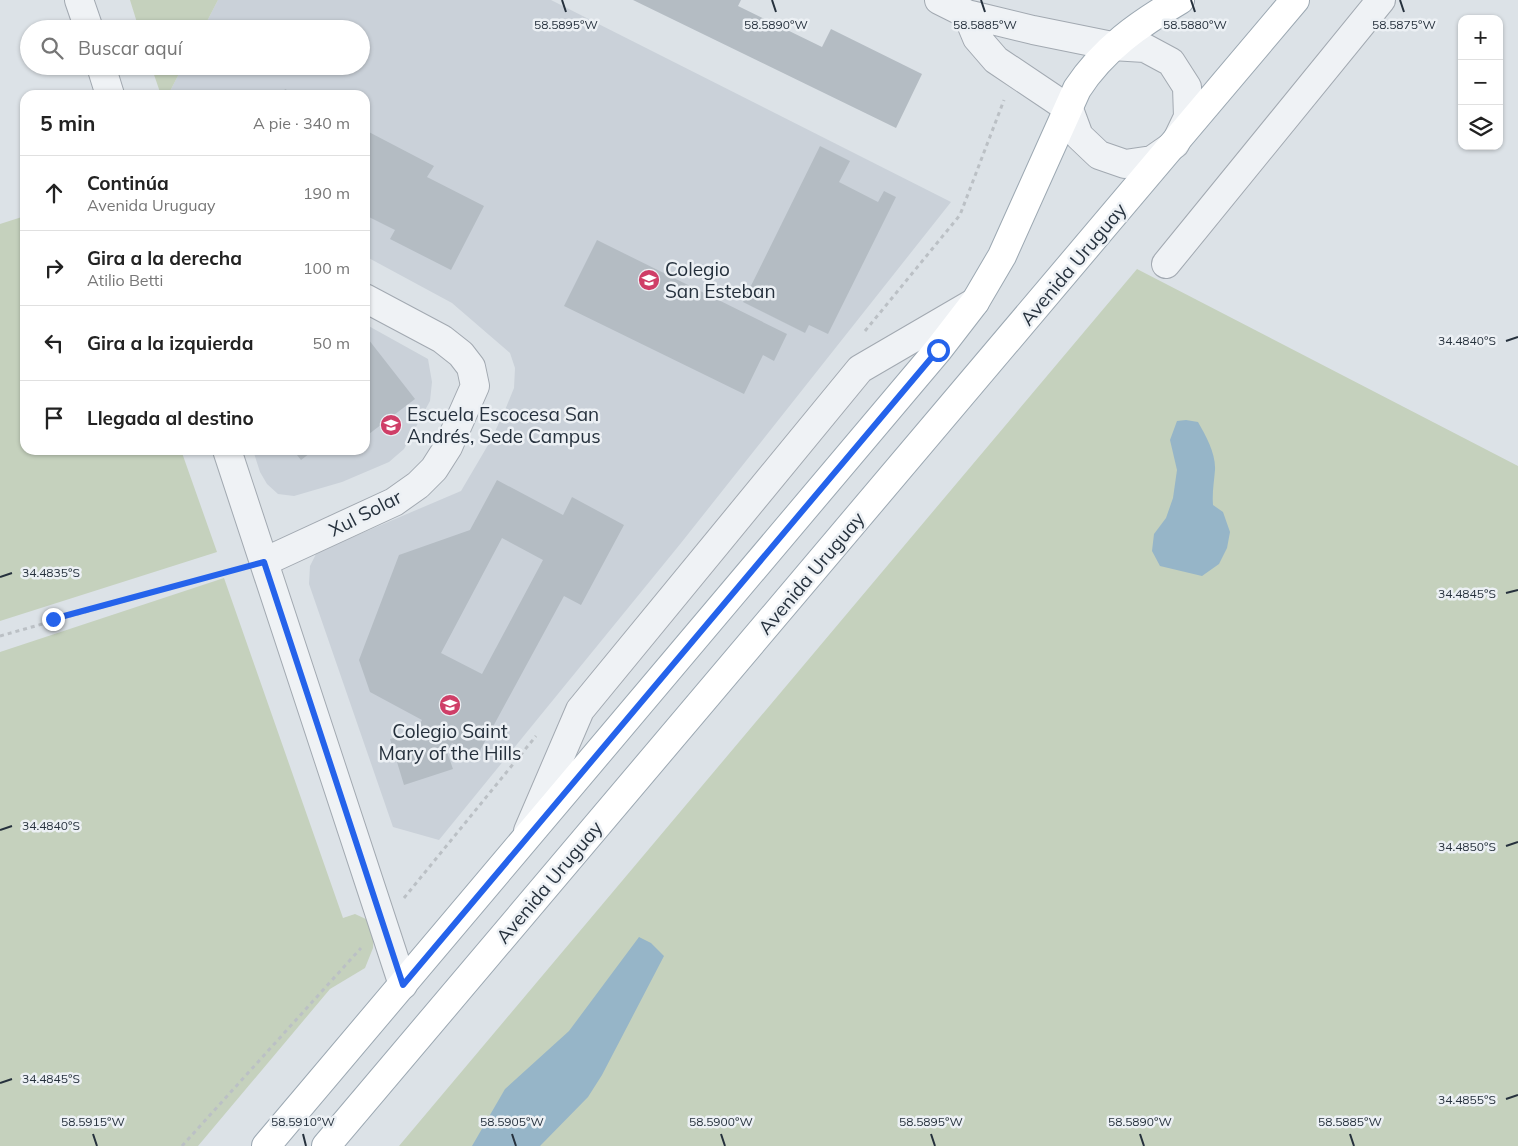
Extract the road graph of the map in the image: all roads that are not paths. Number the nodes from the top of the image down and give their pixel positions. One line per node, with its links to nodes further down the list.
1 (79, 0): 7 (street)
2 (939, 0): 6 (street)
3 (1180, 0): 8 (main road)
4 (1295, 0): 12 (main road, Avenida Uruguay)
5 (1380, 0): 13 (street)
6 (966, 14): 8 (street); 11 (street)
7 (86, 20)
8 (1112, 46): 11 (main road); 12 (street)
9 (104, 75): 10 (street)
10 (108, 90)
11 (1069, 109): 12 (street); 15 (main road)
12 (1175, 144): 21 (main road, Avenida Uruguay)
13 (1166, 264)
14 (370, 301): 17 (street, Xul Solar)
15 (975, 302): 18 (main road); 18 (street)
16 (229, 455): 17 (street)
17 (264, 562): 19 (street)
18 (524, 841): 19 (main road)
19 (403, 985): 20 (main road)
20 (266, 1146)
21 (326, 1146)

